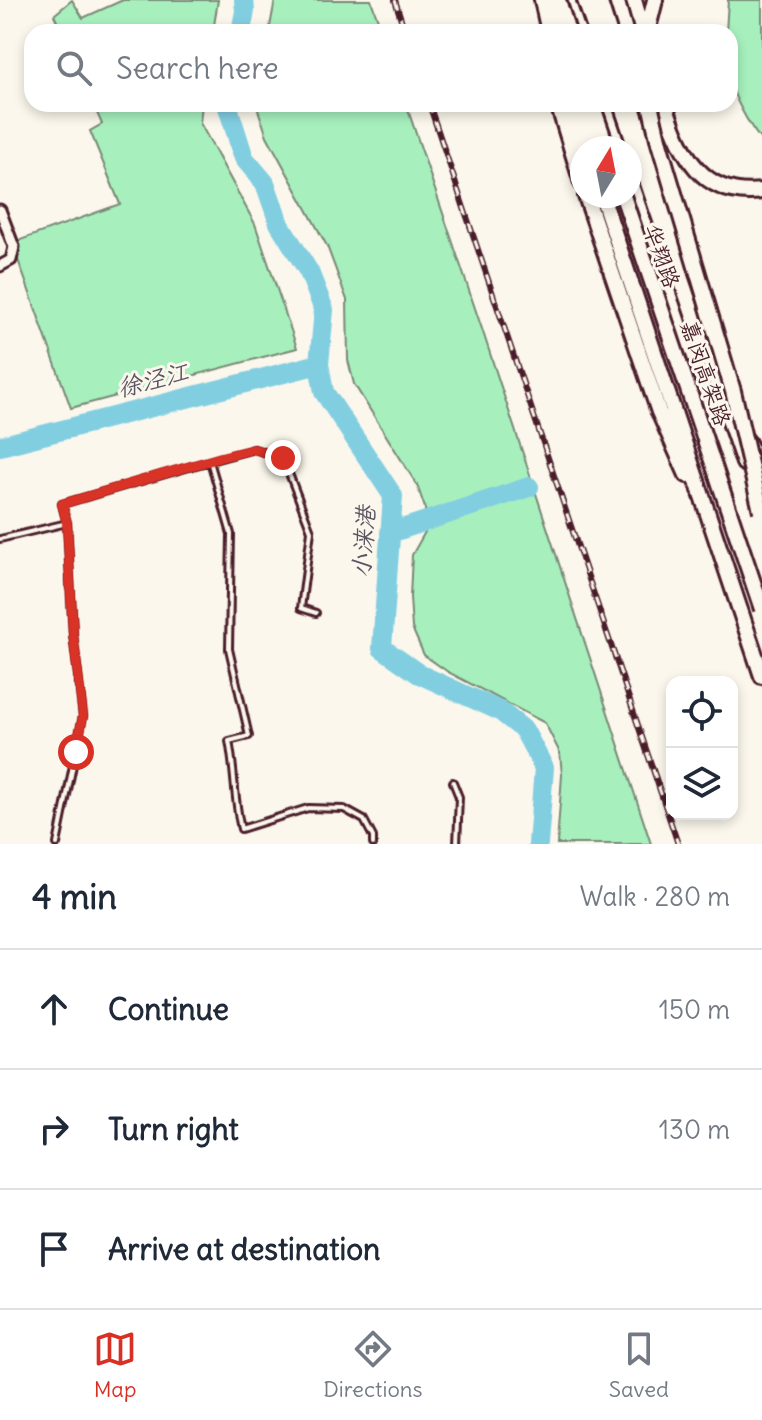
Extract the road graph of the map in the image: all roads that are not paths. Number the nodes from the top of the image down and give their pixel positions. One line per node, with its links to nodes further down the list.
1 (534, 0): 9 (main road)
2 (542, 0): 10 (main road)
3 (548, 0): 11 (main road)
4 (558, 0): 12 (main road)
5 (585, 0): 13 (main road)
6 (599, 0): 14 (main road)
7 (634, 0): 15 (main road)
8 (655, 0): 16 (main road)
9 (538, 24)
10 (547, 24)
11 (556, 24)
12 (566, 24)
13 (593, 24)
14 (606, 24)
15 (642, 24)
16 (648, 24)
17 (560, 112): 28 (main road)
18 (574, 112): 25 (main road)
19 (587, 112): 26 (main road)
20 (595, 112): 27 (main road)
21 (624, 112): 39 (main road, 嘉闵高架路, bridge)
22 (634, 112): 36 (main road, 华翔路)
23 (652, 112): 39 (main road, bridge)
24 (668, 112): 29 (main road)
25 (582, 136)
26 (596, 136)
27 (603, 136)
28 (570, 143)
29 (762, 191)
30 (590, 208): 41 (main road)
31 (606, 208): 41 (main road)
32 (621, 208): 43 (main road, 华翔路)
33 (627, 208): 43 (main road, 嘉闵高架路, bridge)
34 (0, 210): 35 (street)
35 (0, 266)
36 (729, 406): 38 (main road); 39 (main road, 华翔路)
37 (210, 461): 40 (lane); 44 (lane); 48 (lane)
38 (762, 469)
39 (762, 512)
40 (67, 523): 42 (lane); 47 (lane)
41 (716, 537): 45 (main road)
42 (0, 539)
43 (762, 606)
44 (316, 613)
45 (762, 676)
46 (453, 782): 49 (lane)
47 (57, 844)
48 (373, 844)
49 (457, 844)

